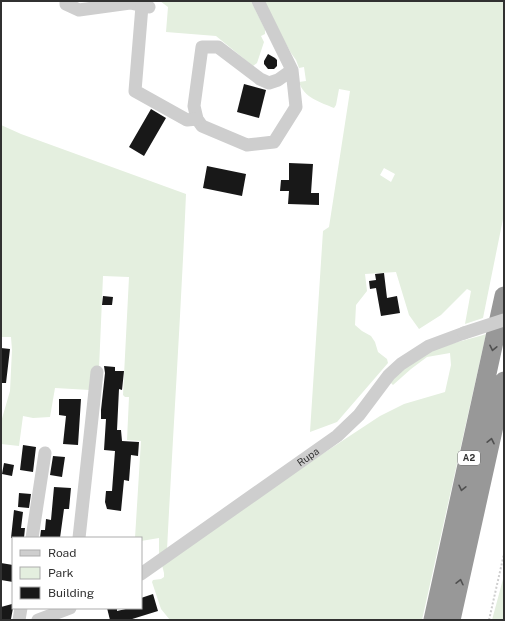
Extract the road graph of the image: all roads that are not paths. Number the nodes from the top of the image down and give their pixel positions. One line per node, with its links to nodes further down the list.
1 (66, 1): 4 (street)
2 (258, 1): 3 (street)
3 (292, 70): 4 (street); 4 (street)
4 (197, 119)
5 (504, 296): 17 (highway, A2, one-way to 17)
6 (504, 320): 12 (street, Rupa, bridge)
7 (96, 372): 11 (street)
8 (504, 381): 18 (highway, A2, one-way to 8)
9 (46, 453): 10 (street)
10 (32, 537)
11 (79, 537)
12 (142, 573)
13 (21, 609): 15 (street)
14 (67, 609): 16 (street)
15 (19, 620)
16 (38, 620)
17 (433, 620)
18 (451, 620)

